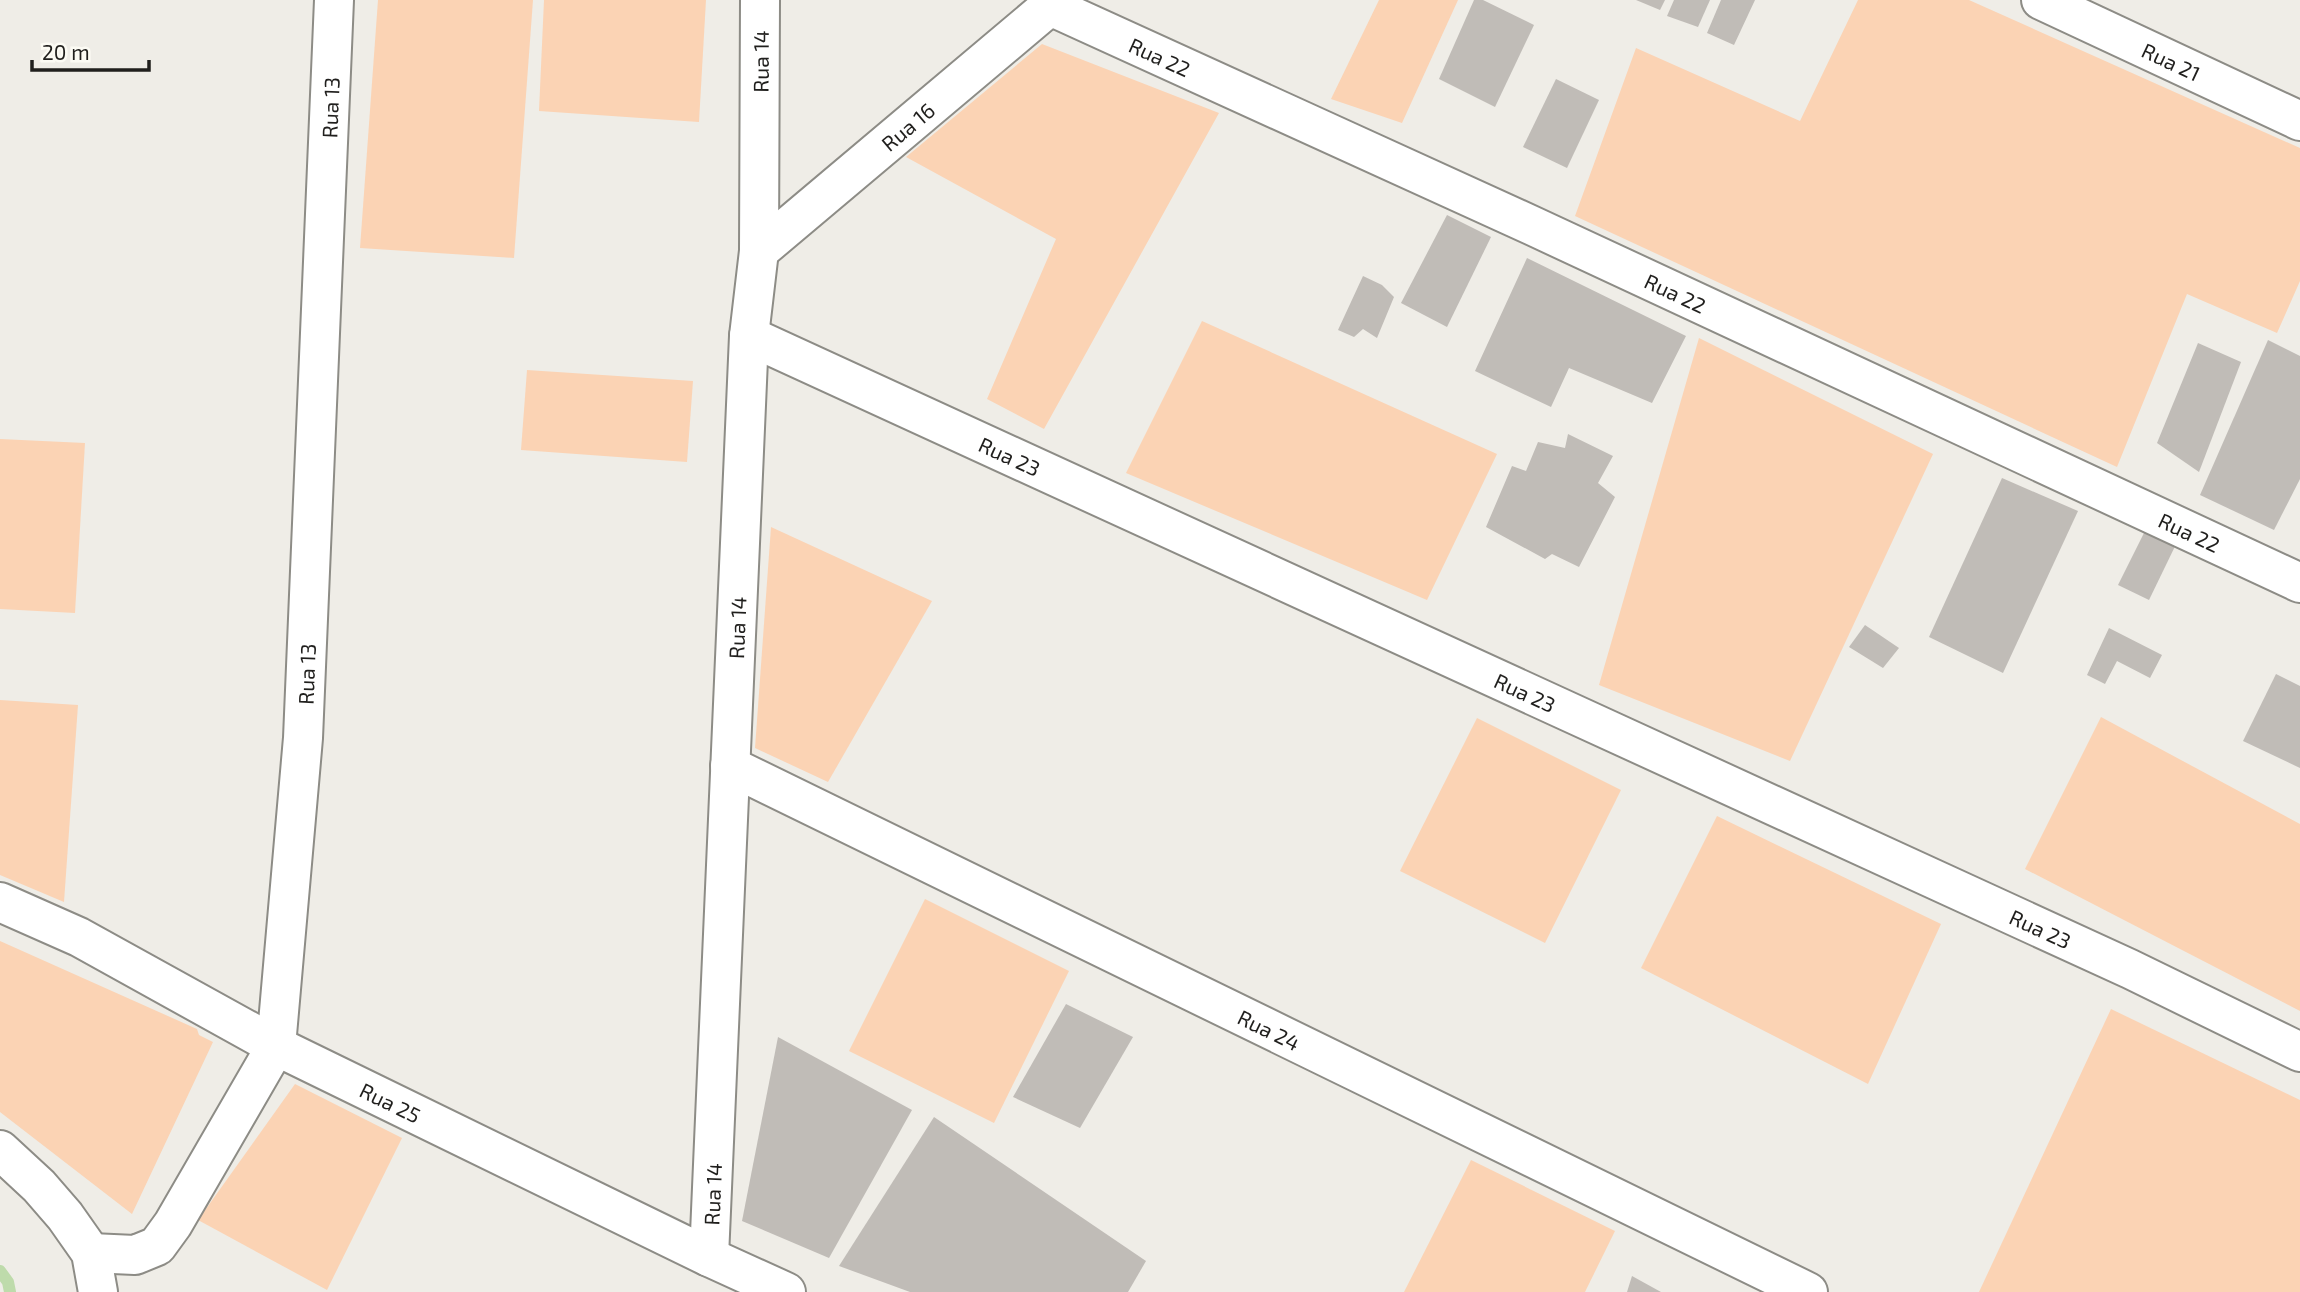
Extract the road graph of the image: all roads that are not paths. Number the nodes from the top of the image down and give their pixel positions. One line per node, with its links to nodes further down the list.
1 (334, 0): 11 (street, Rua 13)
2 (760, 0): 6 (street, Rua 14)
3 (2041, 0): 5 (street, Rua 21)
4 (1053, 3): 6 (street, Rua 16); 8 (street, Rua 22)
5 (2300, 121)
6 (759, 251): 7 (street, Rua 14)
7 (750, 335): 9 (street, Rua 14); 12 (street, Rua 23)
8 (2300, 583)
9 (730, 766): 15 (street, Rua 14); 18 (street, Rua 24)
10 (0, 902): 11 (street, Rua 25)
11 (276, 1046): 14 (street, Rua 13); 15 (street, Rua 25)
12 (2300, 1052)
13 (0, 1150): 14 (street)
14 (91, 1253): 16 (street)
15 (709, 1257): 17 (street, Rua 25)
16 (98, 1292)
17 (786, 1292)
18 (1808, 1292)

